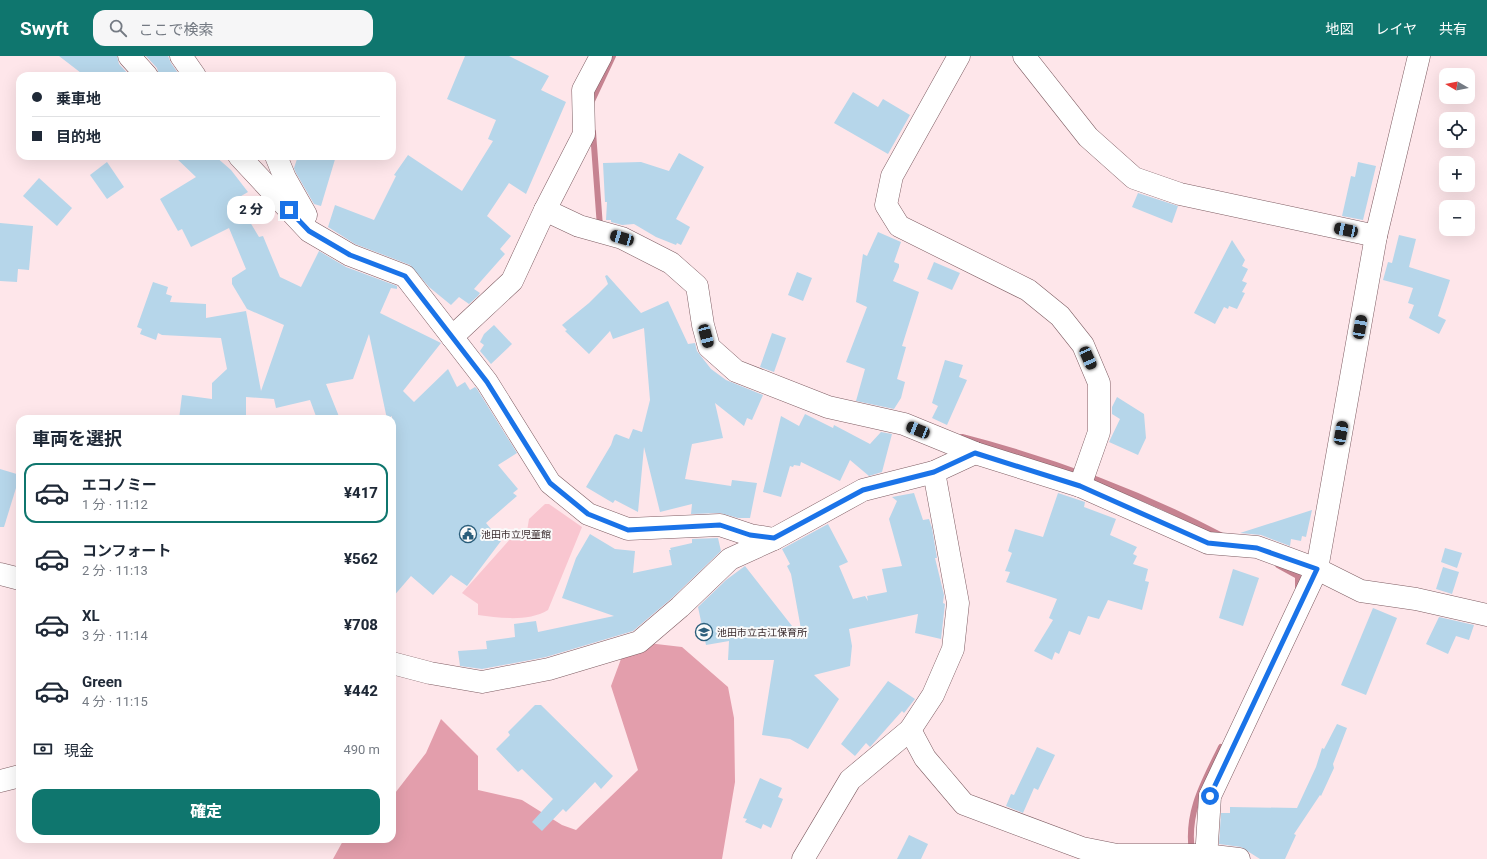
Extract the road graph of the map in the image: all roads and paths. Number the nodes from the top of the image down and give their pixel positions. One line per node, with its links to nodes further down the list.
1 (129, 56): 7 (street)
2 (181, 56): 8 (street)
3 (601, 56): 11 (street)
4 (958, 56): 17 (street)
5 (1024, 56): 13 (street)
6 (1419, 56): 13 (street)
7 (143, 72)
8 (192, 72)
9 (243, 160): 12 (street)
10 (277, 160): 12 (street)
11 (545, 210): 14 (street); 15 (street)
12 (309, 231): 14 (street)
13 (1376, 236): 19 (street)
14 (452, 337): 18 (street)
15 (975, 453): 16 (street); 17 (street)
16 (934, 472): 18 (street); 24 (street)
17 (1080, 486): 19 (street)
18 (774, 538): 23 (street)
19 (1317, 569): 22 (street); 27 (street)
20 (0, 574): 21 (street)
21 (16, 578)
22 (1487, 615)
23 (396, 664)
24 (910, 730): 27 (street); 28 (street)
25 (16, 777): 26 (street)
26 (0, 781)
27 (1206, 857): 29 (street)
28 (802, 859)
29 (1239, 859)

